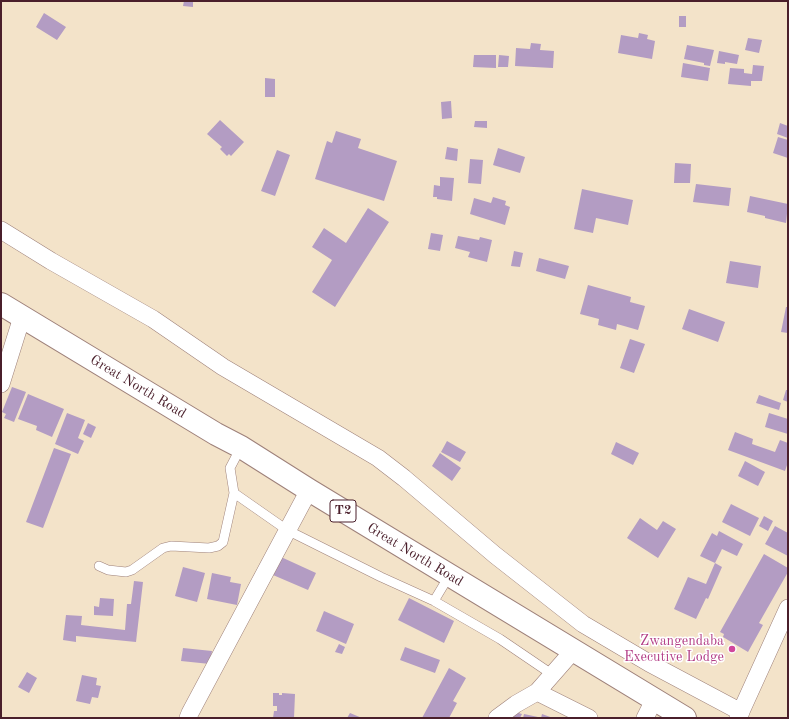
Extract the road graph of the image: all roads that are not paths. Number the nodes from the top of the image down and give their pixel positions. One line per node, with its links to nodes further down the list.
1 (1, 230): 17 (street)
2 (1, 304): 3 (highway, Great North Road / T2)
3 (22, 317): 4 (street); 5 (highway, Great North Road / T2)
4 (1, 384)
5 (241, 447): 6 (highway, Great North Road / T2); 7 (lane)
6 (309, 490): 8 (street); 10 (highway, Great North Road / T2)
7 (234, 493): 8 (lane); 9 (lane)
8 (288, 530): 11 (lane); 18 (street)
9 (100, 566)
10 (449, 576): 11 (lane); 13 (highway, Great North Road / T2)
11 (434, 600): 14 (lane)
12 (788, 608): 17 (street)
13 (573, 651): 14 (street); 16 (highway, Great North Road / T2)
14 (553, 675): 15 (street)
15 (537, 692): 19 (street); 20 (street)
16 (650, 709): 21 (highway, Great North Road / T2)
17 (740, 715)
18 (190, 716)
19 (497, 718)
20 (589, 718)
21 (685, 718)

